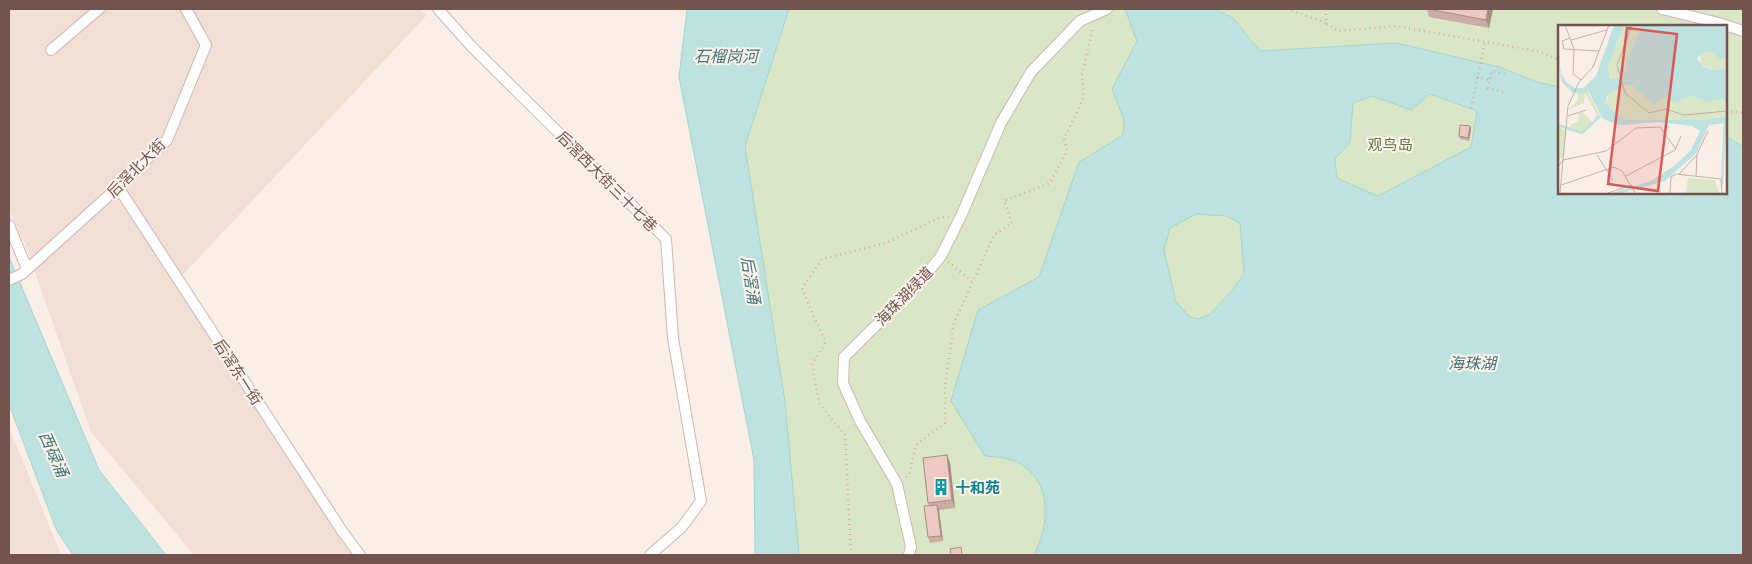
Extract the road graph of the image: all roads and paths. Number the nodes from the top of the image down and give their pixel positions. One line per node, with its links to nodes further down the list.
1 (99, 9): 14 (street)
2 (186, 9): 23 (street, 后滘北大街)
3 (438, 9): 31 (street, 后滘西大街三十七巷)
4 (1107, 9): 8 (street, 海珠湖绿道)
5 (1287, 9): 9 (path)
6 (1326, 9): 9 (path)
7 (1662, 9): 10 (street)
8 (1096, 14): 25 (street, 海珠湖绿道); 28 (path)
9 (1326, 23): 13 (path)
10 (1725, 25)
11 (1727, 26): 12 (street)
12 (1743, 31)
13 (1485, 42): 15 (path); 17 (path)
14 (51, 50)
15 (1558, 59)
16 (1508, 75): 18 (path)
17 (1477, 77): 18 (path); 20 (path)
18 (1490, 80): 19 (path)
19 (1503, 92)
20 (1471, 108)
21 (1727, 111): 22 (path)
22 (1743, 113)
23 (118, 187): 26 (street, 后滘北大街); 30 (street, 后滘东一街)
24 (9, 225): 26 (street)
25 (941, 256): 28 (path); 29 (street, 海珠湖绿道)
26 (25, 272): 27 (street, 后滘北大街)
27 (9, 280)
28 (972, 282): 29 (path)
29 (897, 484): 32 (street, 海珠湖绿道)
30 (360, 555)
31 (650, 555)
32 (909, 555)

